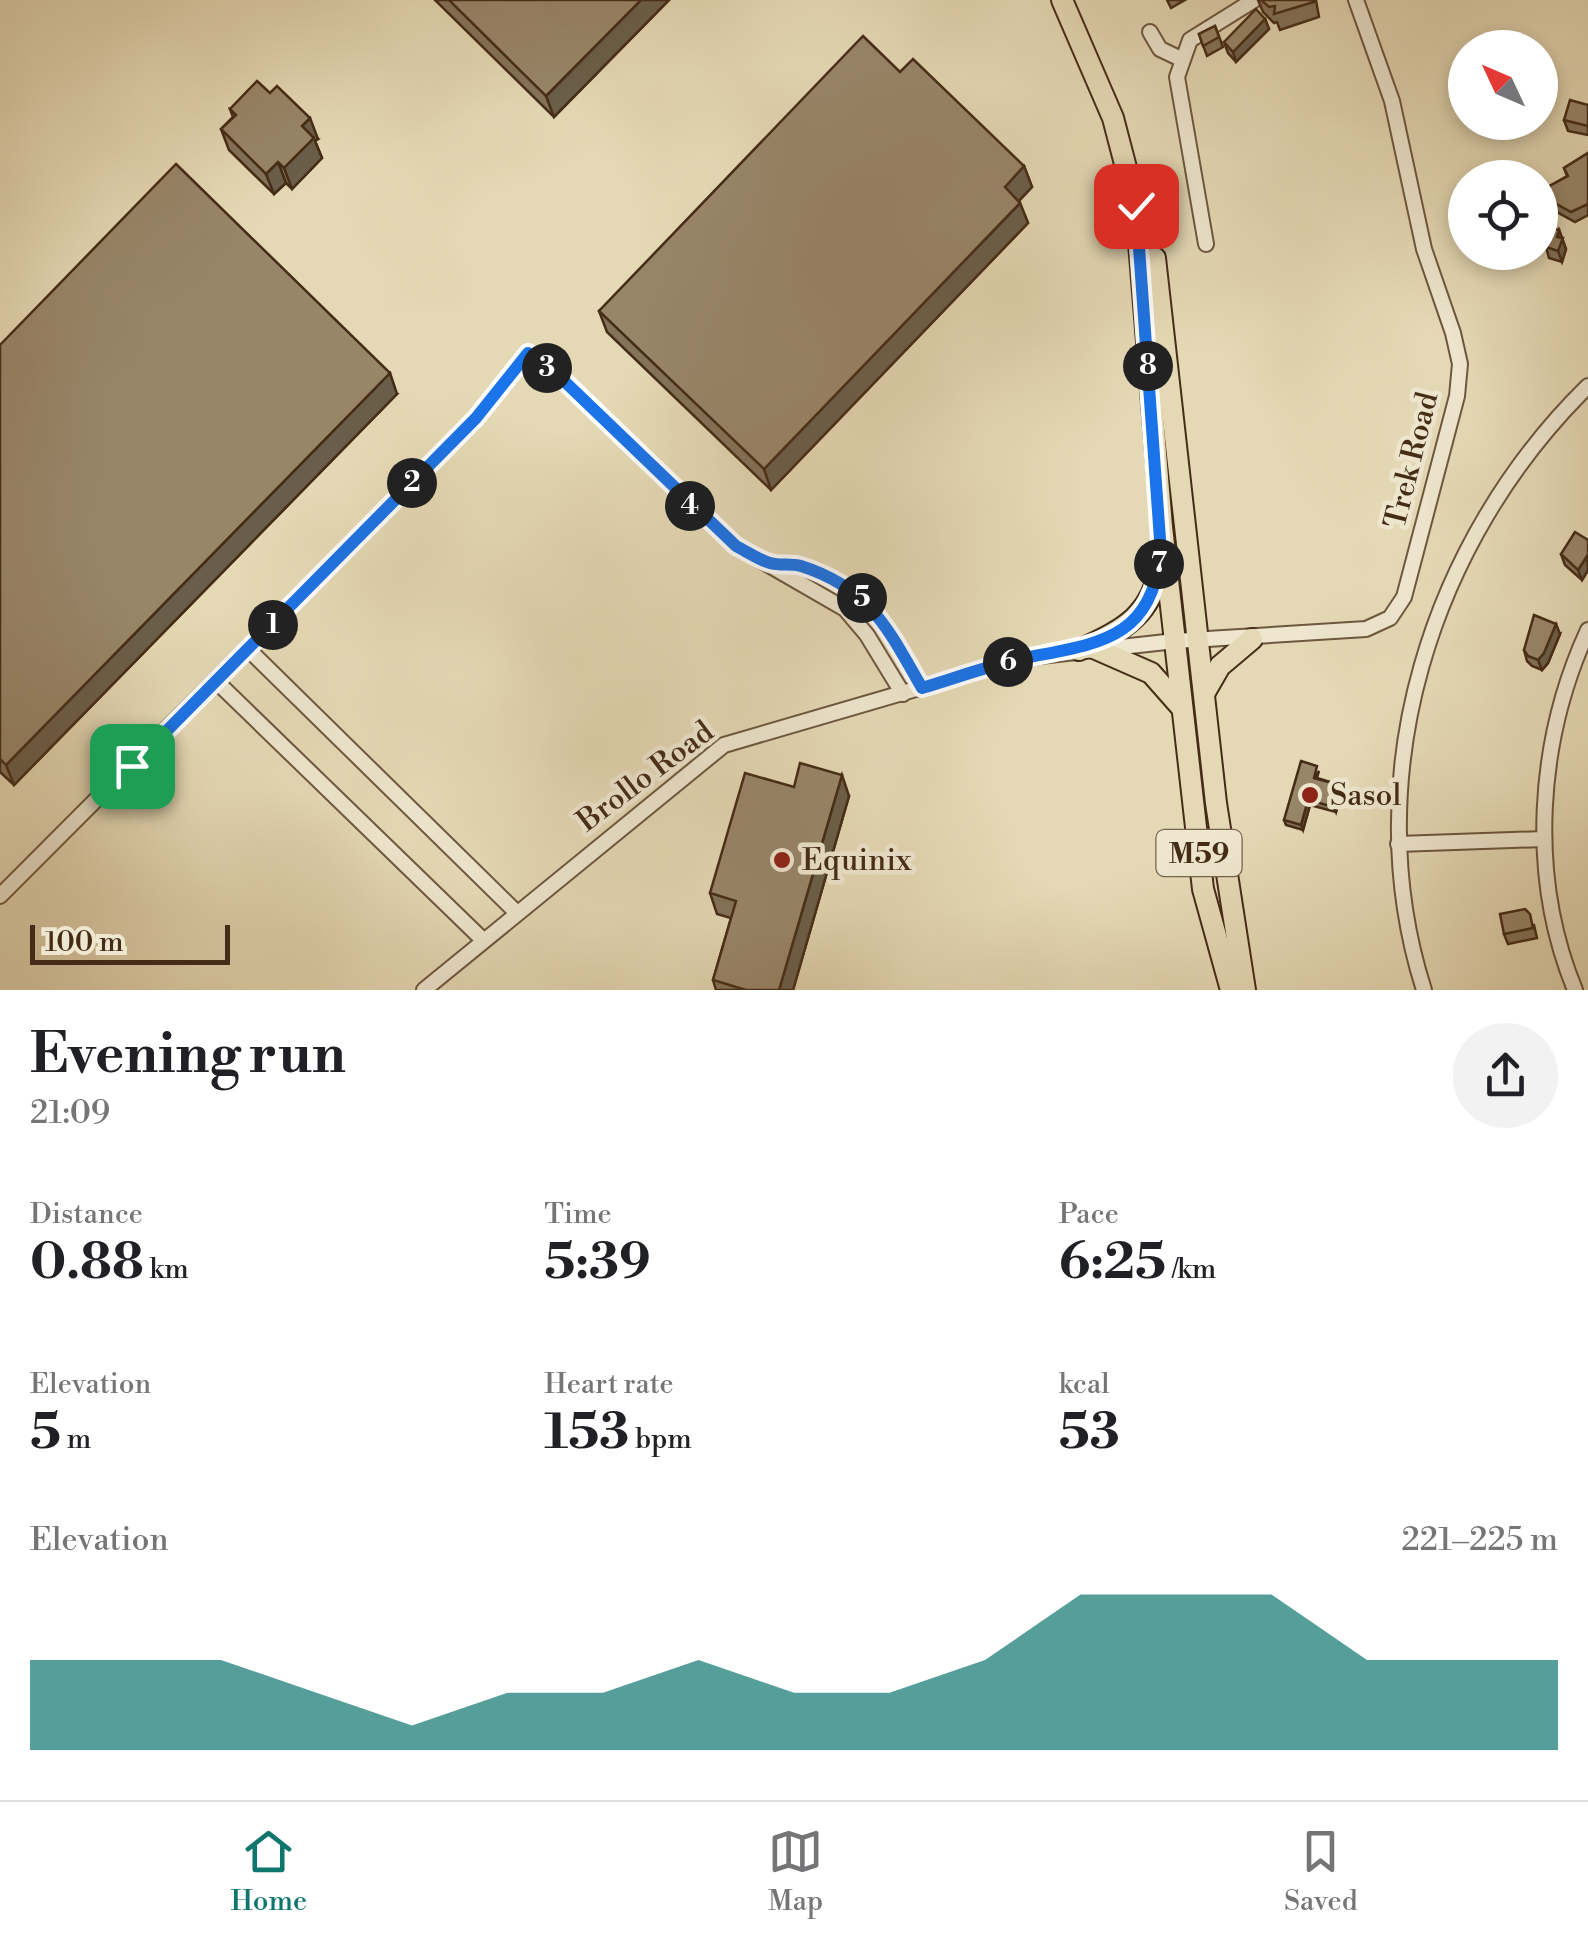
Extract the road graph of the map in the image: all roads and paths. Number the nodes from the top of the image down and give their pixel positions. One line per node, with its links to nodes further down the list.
1 (1062, 0): 9 (main road, M59)
2 (1074, 0): 13 (main road, M59)
3 (1254, 0): 6 (street)
4 (1356, 0): 12 (street, Trek Road)
5 (1150, 32): 6 (street)
6 (1181, 59): 7 (street)
7 (1206, 244)
8 (1588, 386): 23 (street)
9 (1162, 527): 14 (main road, M59); 15 (main road)
10 (770, 563): 16 (street); 18 (street); 20 (street)
11 (1588, 630): 22 (street)
12 (1252, 639): 13 (street, Trek Road); 19 (main road)
13 (1198, 640): 14 (street, Trek Road); 19 (main road, M59)
14 (1175, 641): 15 (street, Brollo Road); 21 (main road, M59)
15 (1087, 649): 18 (street, Brollo Road); 21 (main road)
16 (249, 650): 17 (street); 25 (street)
17 (217, 682): 24 (street); 26 (street)
18 (922, 688): 20 (street, Brollo Road)
19 (1204, 692): 29 (main road, M59)
20 (903, 694): 25 (street, Brollo Road)
21 (1185, 713): 28 (main road, M59)
22 (1544, 840): 23 (street); 31 (street)
23 (1398, 844): 30 (street)
24 (0, 896)
25 (517, 912): 26 (street, Brollo Road)
26 (483, 940): 27 (street, Brollo Road)
27 (424, 990)
28 (1230, 990)
29 (1246, 990)
30 (1424, 990)
31 (1575, 990)

